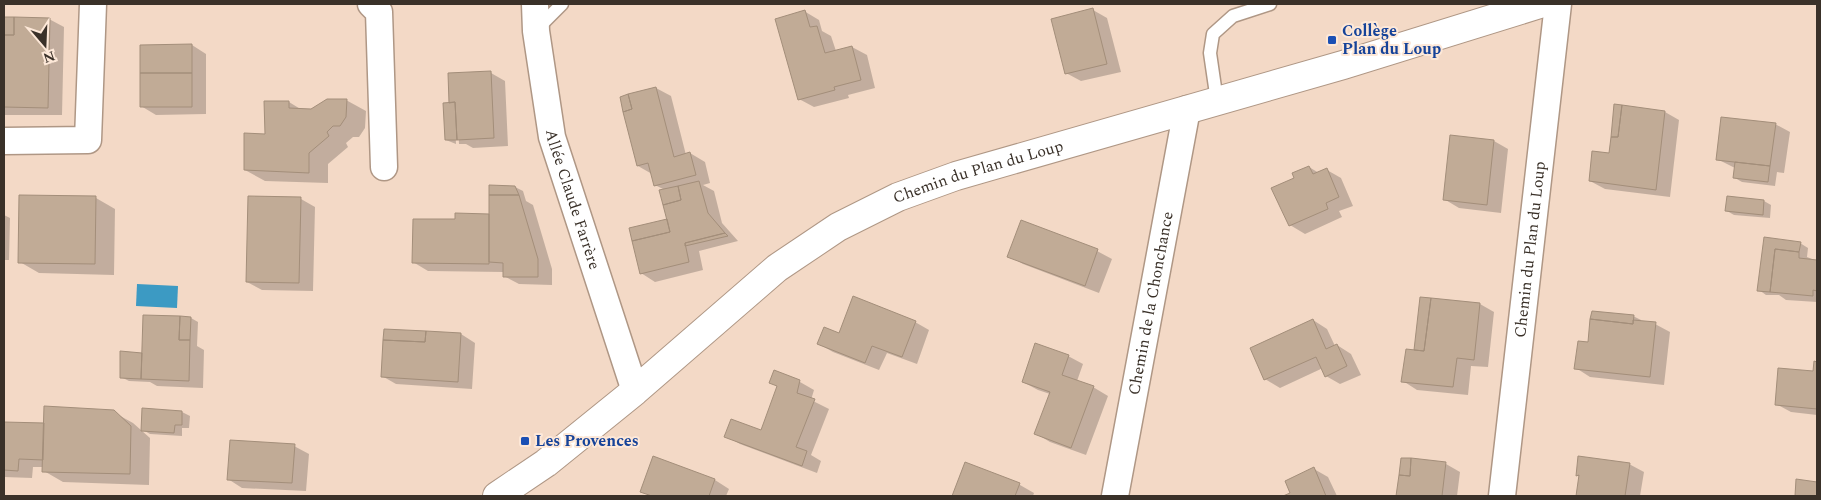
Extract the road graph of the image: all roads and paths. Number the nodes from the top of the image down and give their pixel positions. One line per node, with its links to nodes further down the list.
1 (94, 4): 11 (street)
2 (371, 4): 12 (street)
3 (535, 4): 8 (street, Allée Claude Farrère)
4 (562, 4): 8 (lane)
5 (1270, 4): 9 (lane)
6 (1540, 4): 9 (street, Chemin du Plan du Loup)
7 (1558, 4): 16 (street, Chemin du Plan du Loup)
8 (536, 31): 13 (street, Allée Claude Farrère)
9 (1217, 101): 10 (street, Chemin du Plan du Loup)
10 (1187, 109): 13 (street, Chemin du Plan du Loup); 15 (street, Chemin de la Chonchance)
11 (4, 141)
12 (384, 167)
13 (635, 391): 14 (street, Chemin du Plan du Loup)
14 (496, 496)
15 (1114, 496)
16 (1502, 496)

